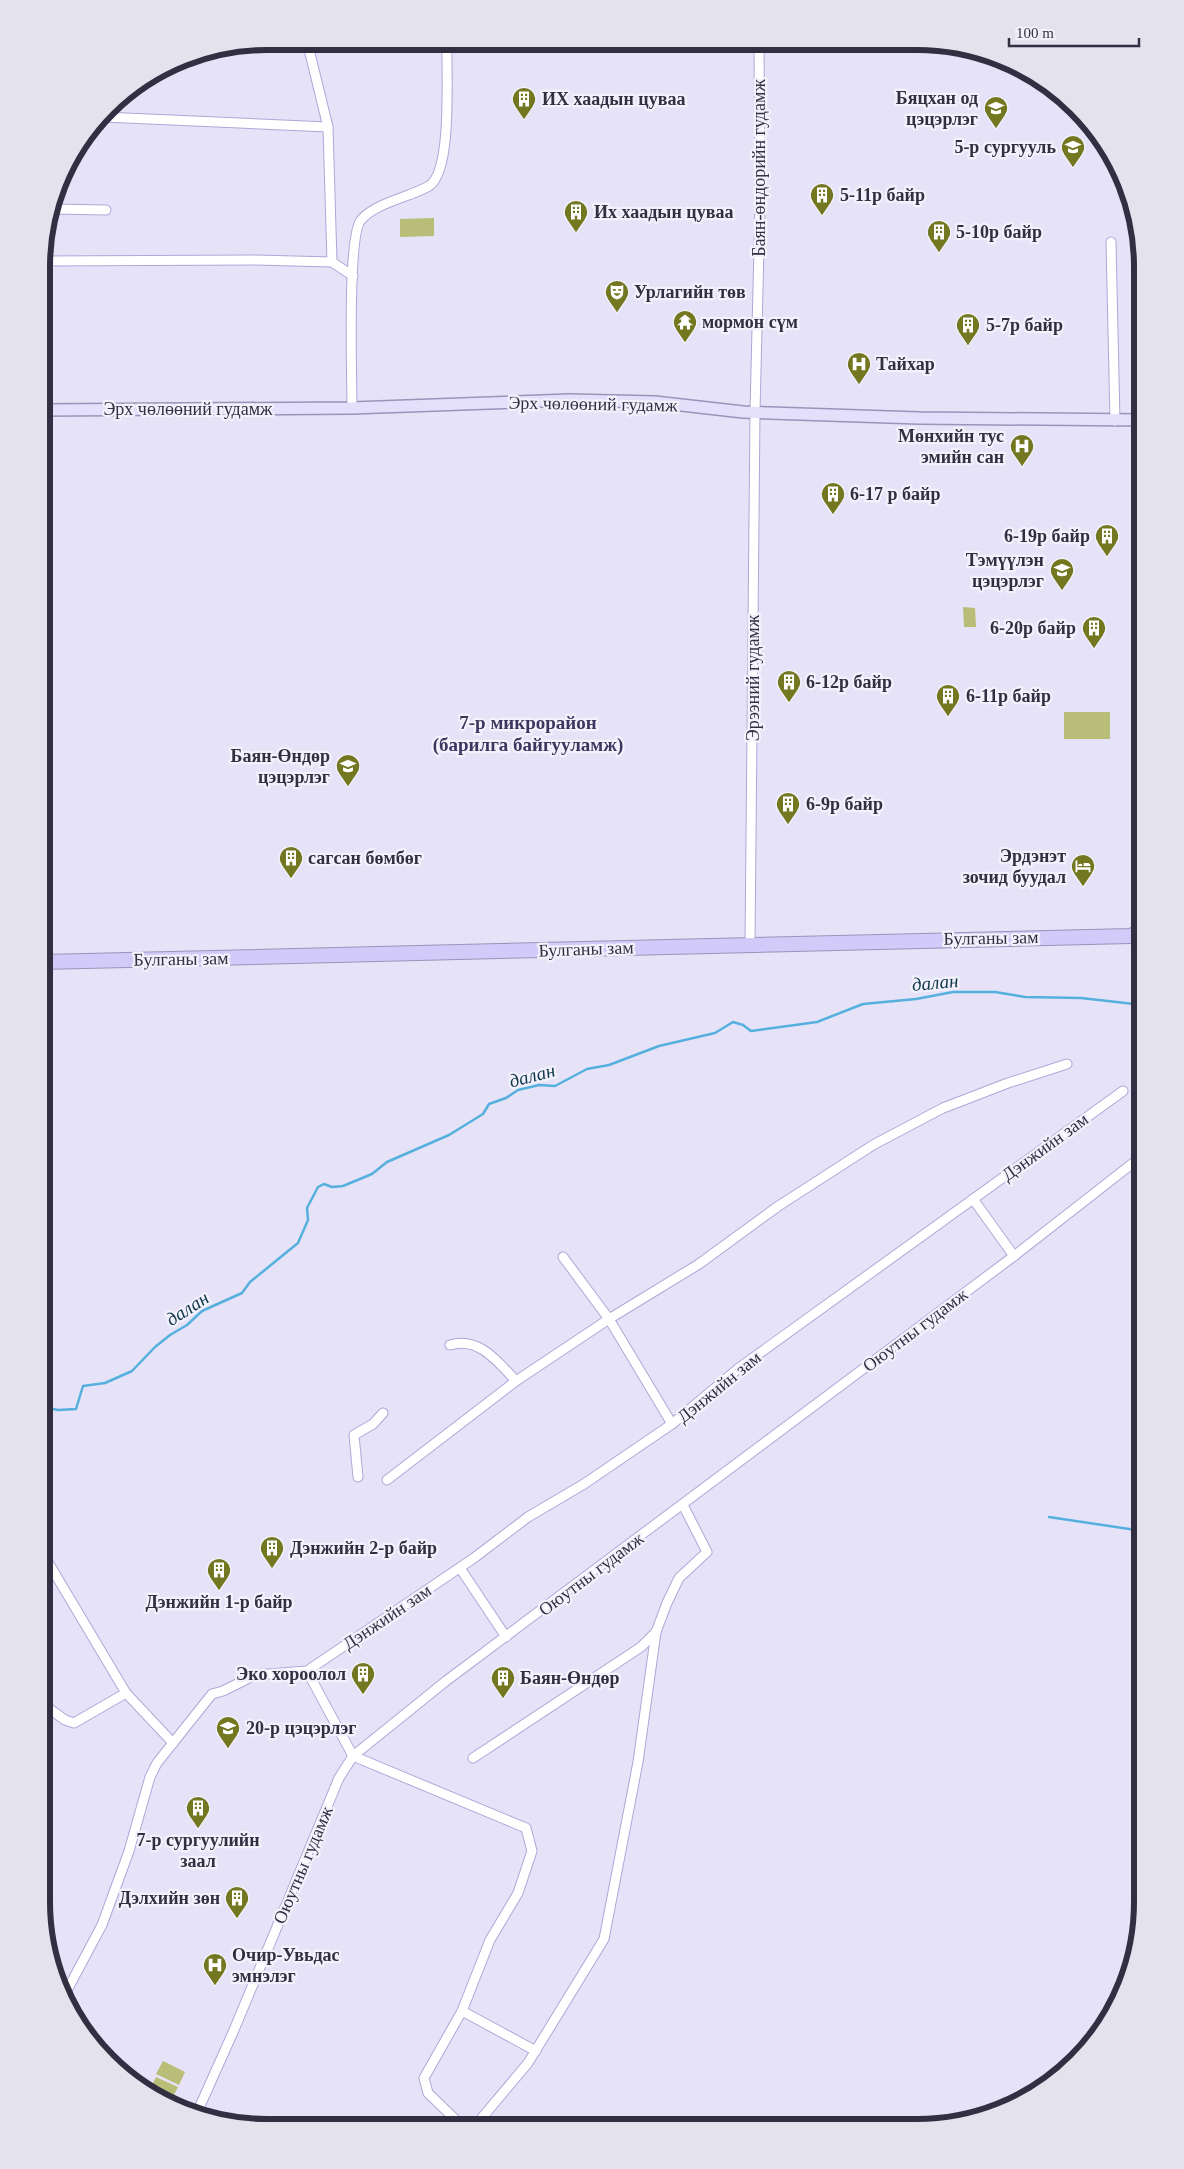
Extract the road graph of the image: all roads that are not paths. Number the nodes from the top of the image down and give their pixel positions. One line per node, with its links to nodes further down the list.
1 (309, 50): 5 (street)
2 (447, 50): 11 (street)
3 (759, 50): 14 (street, Баян-өндорийн гудамж)
4 (110, 117): 5 (street)
5 (328, 126): 10 (street)
6 (58, 209): 7 (street)
7 (106, 210)
8 (1111, 242): 16 (street)
9 (50, 262): 10 (street)
10 (332, 262): 11 (street)
11 (353, 276): 12 (street)
12 (352, 408): 13 (main road, Эрх чөлөөний гудамж); 14 (main road, Эрх чөлөөний гудамж)
13 (50, 410)
14 (755, 412): 16 (main road, Эрх чөлөөний гудамж); 18 (street, Эрээний гудамж)
15 (1134, 420): 16 (main road, Эрх чөлөөний гудамж)
16 (1116, 421)
17 (1134, 936): 18 (highway, Булганы зам)
18 (750, 944): 19 (highway, Булганы зам)
19 (50, 962)
20 (1067, 1064): 26 (street)
21 (1123, 1091): 23 (street, Дэнжийн зам)
22 (1134, 1162): 24 (street, Оюутны гудамж)
23 (973, 1199): 24 (street); 30 (street, Дэнжийн зам)
24 (1014, 1256): 33 (street, Оюутны гудамж)
25 (563, 1257): 26 (street)
26 (609, 1320): 28 (street); 30 (street)
27 (450, 1345): 28 (street)
28 (516, 1381): 32 (street)
29 (383, 1413): 31 (street)
30 (672, 1424): 35 (street, Дэнжийн зам)
31 (358, 1477)
32 (387, 1480)
33 (683, 1505): 36 (street); 37 (street, Оюутны гудамж)
34 (50, 1565): 39 (street)
35 (460, 1568): 37 (street); 38 (street, Дэнжийн зам)
36 (656, 1632): 43 (street); 46 (street)
37 (506, 1637): 42 (street, Оюутны гудамж)
38 (308, 1671): 41 (street); 42 (street)
39 (126, 1693): 40 (street); 41 (street)
40 (50, 1709)
41 (173, 1744): 44 (street)
42 (353, 1756): 45 (street); 47 (street, Оюутны гудамж)
43 (473, 1758)
44 (68, 1988)
45 (462, 2011): 46 (street); 48 (street)
46 (536, 2051): 49 (street)
47 (199, 2108)
48 (454, 2119)
49 (481, 2119)

